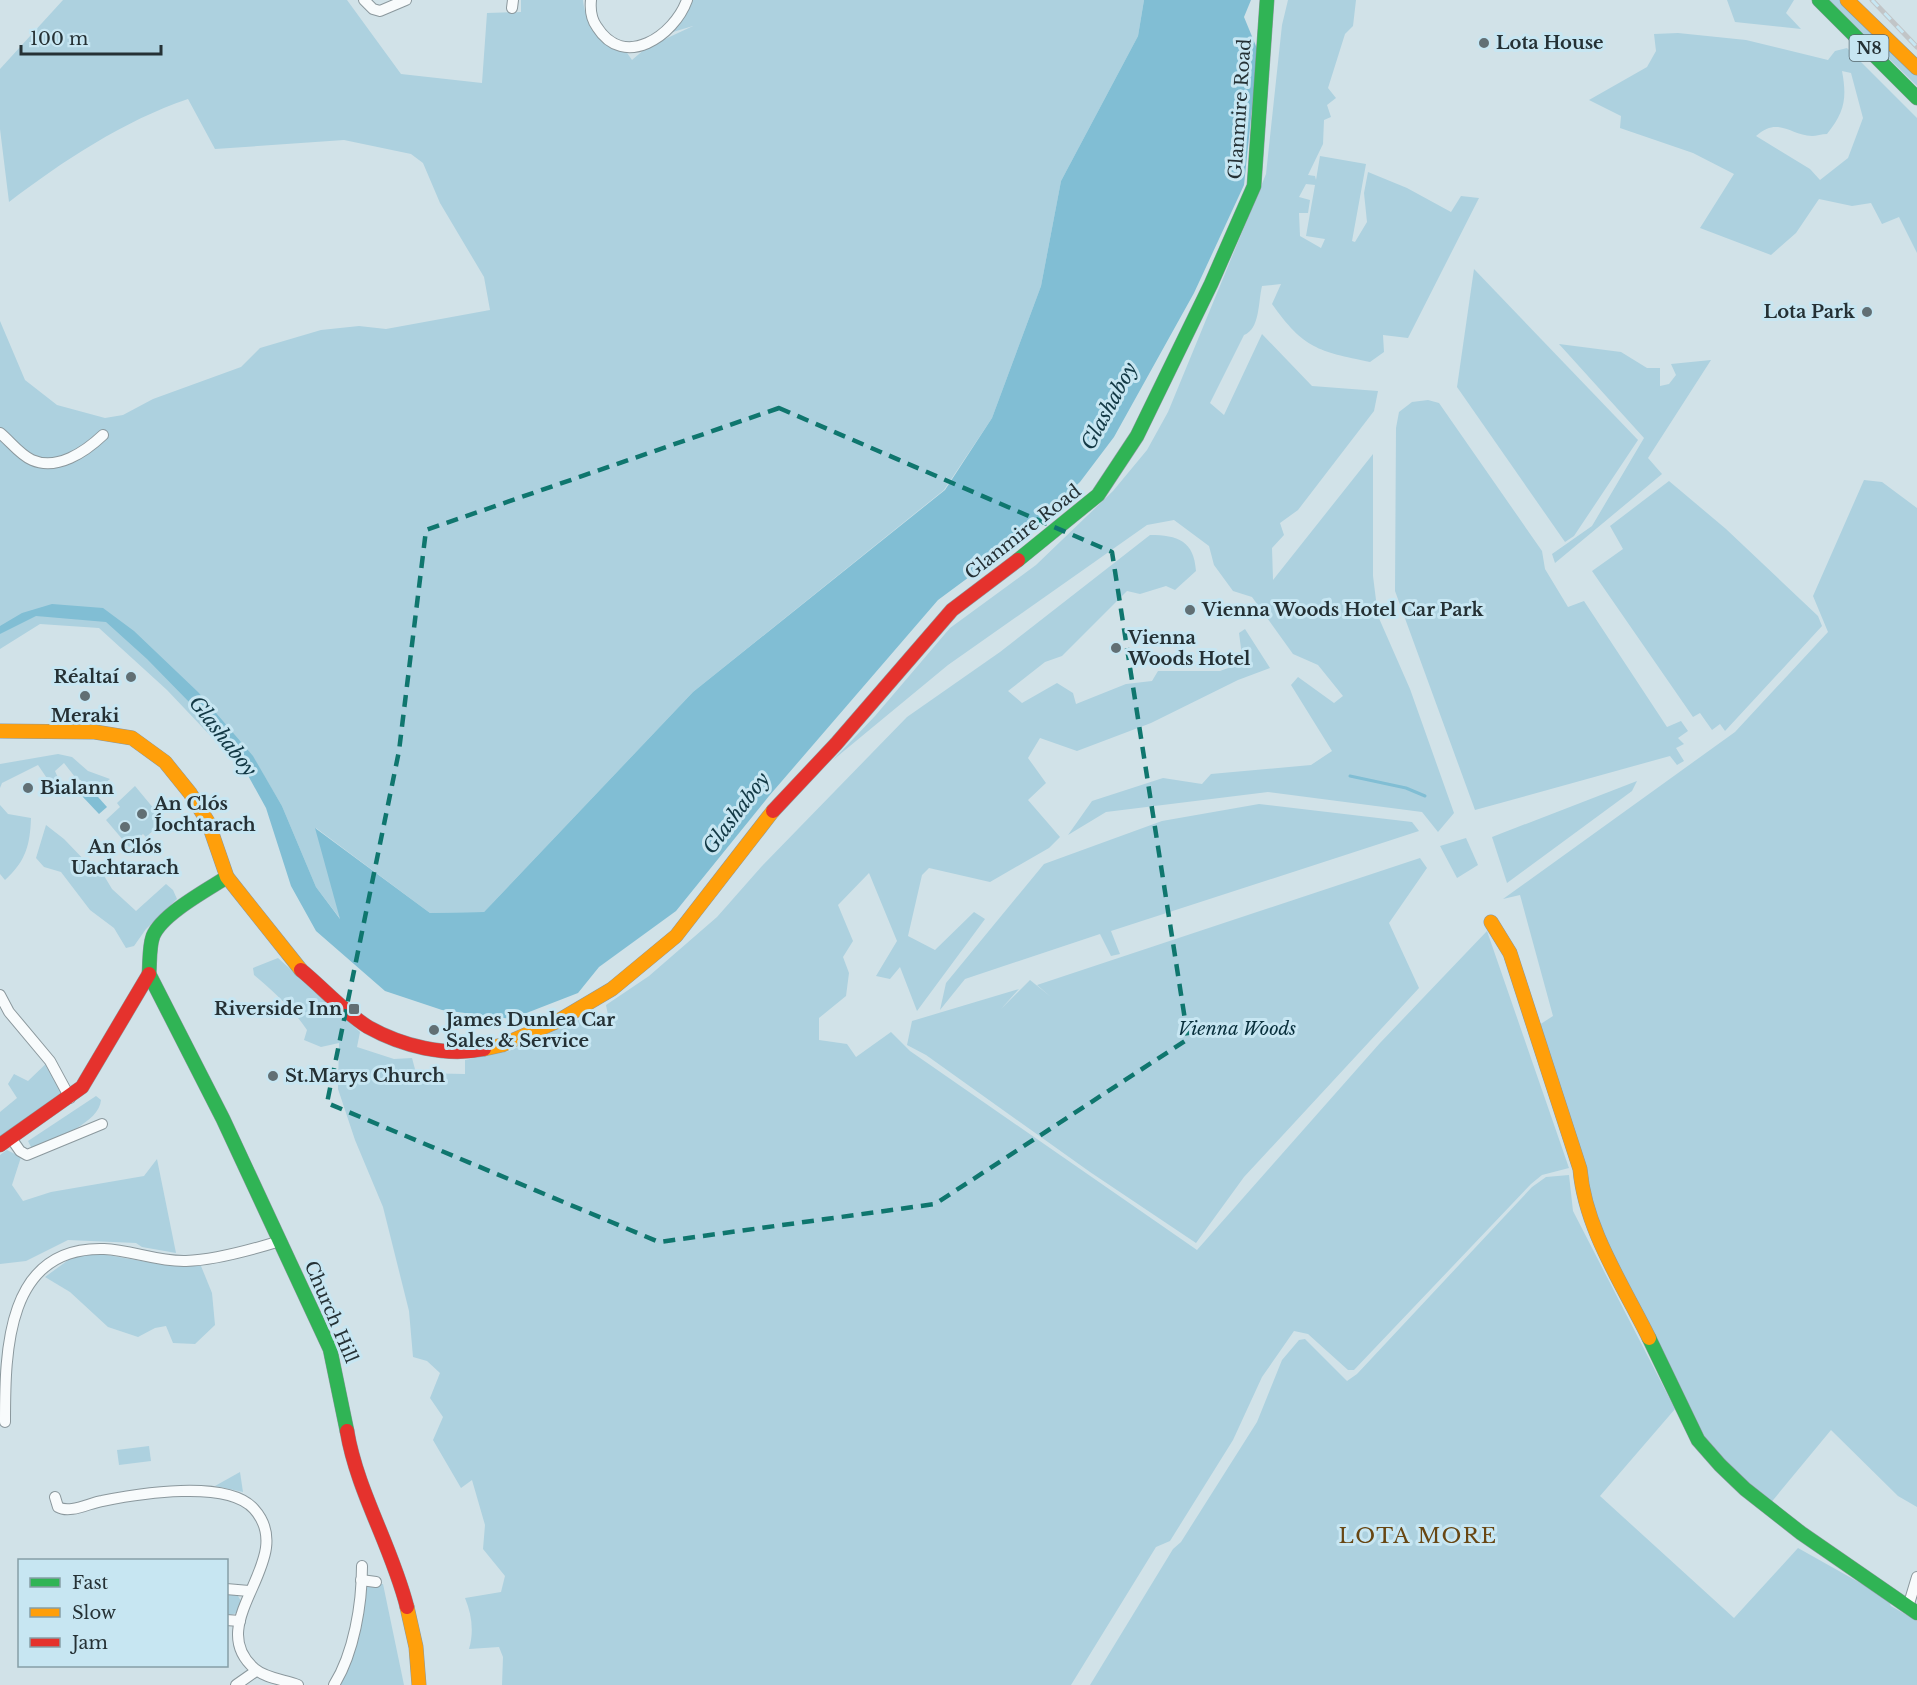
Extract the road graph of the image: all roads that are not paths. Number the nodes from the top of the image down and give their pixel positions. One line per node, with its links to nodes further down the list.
1 (364, 0): 2 (street)
2 (406, 0)
3 (591, 0): 4 (street)
4 (687, 0)
5 (1267, 0): 13 (main road, Glanmire Road)
6 (1819, 0): 9 (main road, N8)
7 (1847, 0): 8 (main road, N8)
8 (1917, 68)
9 (1917, 98)
10 (0, 433): 11 (street)
11 (103, 435)
12 (0, 731): 13 (main road, Glanmire Road)
13 (227, 877): 15 (main road)
14 (1491, 922): 29 (main road)
15 (149, 974): 17 (main road); 20 (main road, Church Hill)
16 (0, 995): 17 (street)
17 (70, 1098): 19 (main road)
18 (102, 1124): 19 (street)
19 (6, 1141)
20 (280, 1241): 21 (street); 36 (main road, Church Hill)
21 (4, 1422)
22 (55, 1497): 28 (street)
23 (362, 1566): 25 (street)
24 (1917, 1577): 29 (street)
25 (361, 1580): 26 (street); 35 (street)
26 (376, 1582)
27 (228, 1589): 28 (street)
28 (249, 1592): 31 (street)
29 (1913, 1610)
30 (228, 1620): 31 (street)
31 (240, 1621): 32 (street)
32 (256, 1671): 33 (street); 34 (street)
33 (236, 1685)
34 (298, 1685)
35 (334, 1685)
36 (419, 1685)

